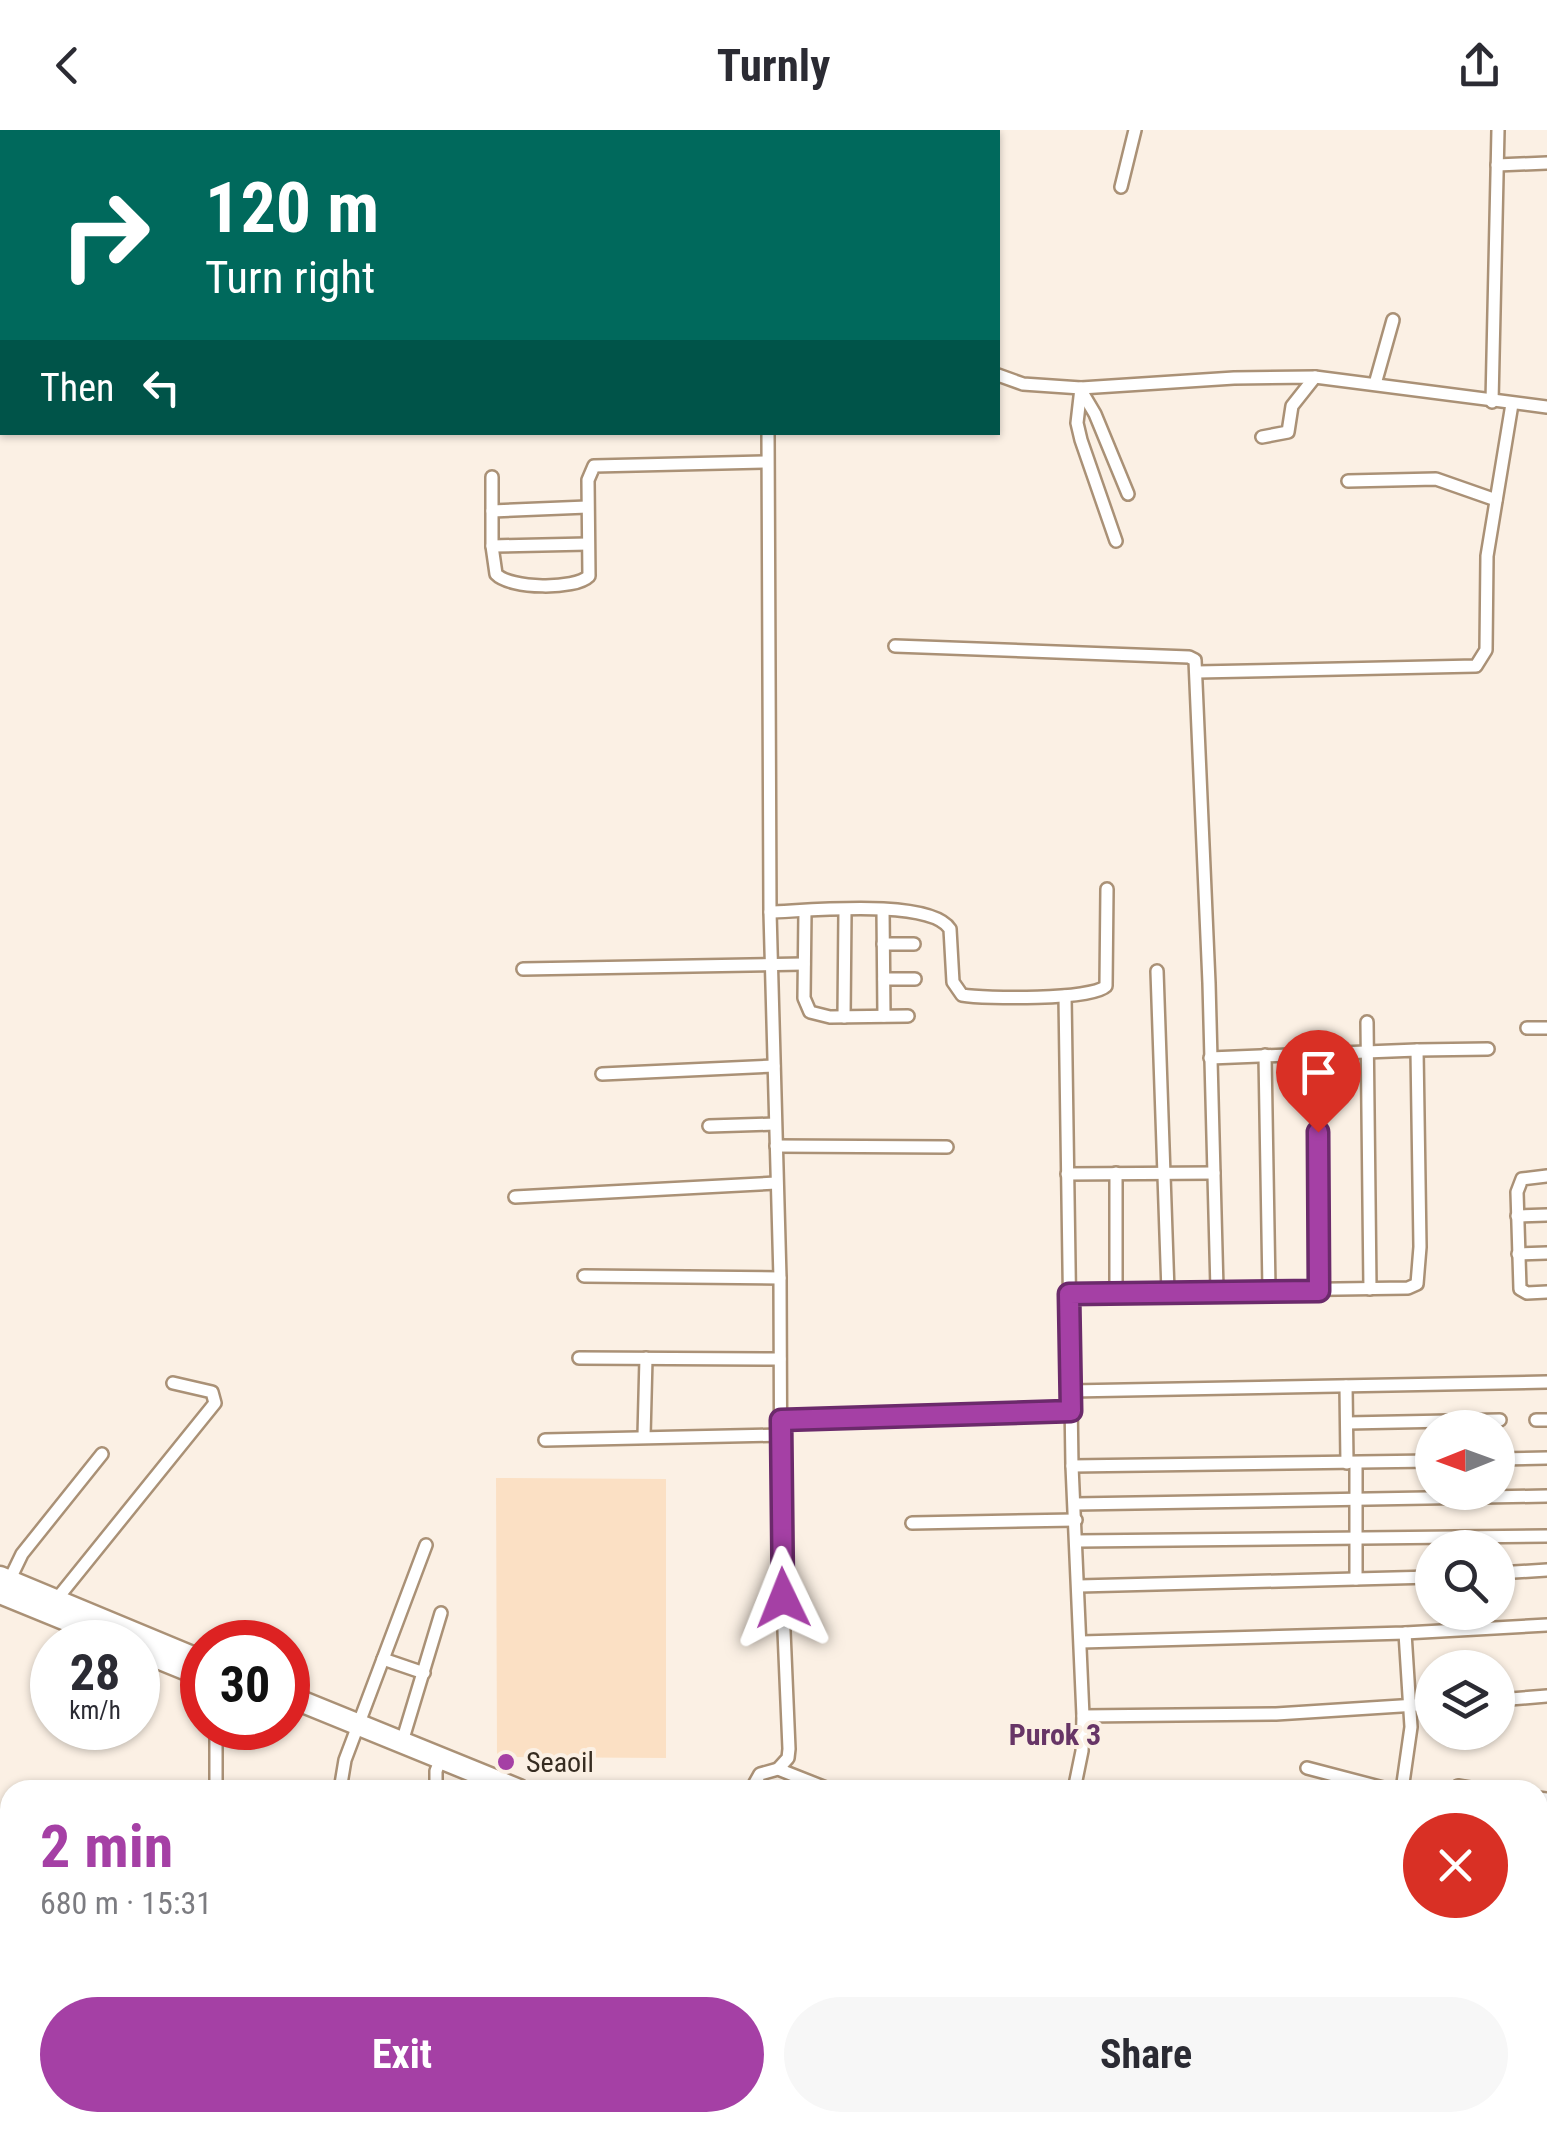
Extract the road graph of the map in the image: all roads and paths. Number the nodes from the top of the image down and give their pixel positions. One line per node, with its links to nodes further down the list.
1 (1136, 130): 5 (street)
2 (1498, 130): 4 (street)
3 (1547, 163): 4 (street)
4 (1497, 165): 11 (street)
5 (1121, 187)
6 (1394, 320): 9 (street)
7 (1000, 376): 10 (street)
8 (1314, 377): 9 (street); 10 (street); 15 (street)
9 (1375, 384): 11 (street)
10 (1082, 390): 19 (street); 23 (street)
11 (1492, 402): 12 (street)
12 (1512, 404): 13 (street); 20 (street)
13 (1547, 407)
14 (768, 435): 16 (street)
15 (1262, 437)
16 (767, 462): 21 (street); 32 (street)
17 (492, 477): 22 (street)
18 (1348, 481): 20 (street)
19 (1128, 494)
20 (1496, 500): 27 (street)
21 (587, 508): 22 (street); 24 (street)
22 (492, 511): 25 (street)
23 (1116, 541)
24 (588, 544): 25 (street); 25 (street)
25 (492, 546)
26 (895, 646): 27 (street)
27 (1197, 672): 53 (street)
28 (1107, 888): 41 (street)
29 (805, 910): 30 (street); 32 (street); 35 (street)
30 (845, 910): 31 (street); 44 (street)
31 (883, 910): 33 (street); 41 (street)
32 (770, 912): 36 (street)
33 (884, 944): 34 (street); 39 (street)
34 (914, 944)
35 (804, 964): 36 (street); 44 (street)
36 (773, 966): 37 (street); 54 (street)
37 (523, 969)
38 (1158, 971): 63 (street)
39 (884, 978): 40 (street); 42 (street)
40 (915, 978)
41 (1065, 996): 62 (street)
42 (884, 1016): 43 (street); 44 (street)
43 (908, 1016)
44 (844, 1017)
45 (1367, 1022): 50 (street)
46 (1527, 1028): 47 (street)
47 (1547, 1028)
48 (1488, 1049): 49 (street)
49 (1417, 1050): 50 (street); 74 (street)
50 (1367, 1052): 51 (street); 74 (street)
51 (1317, 1053): 52 (street); 76 (street)
52 (1265, 1055): 53 (street); 73 (street)
53 (1210, 1058): 60 (street)
54 (774, 1066): 55 (street); 56 (street)
55 (602, 1074)
56 (775, 1124): 57 (street); 58 (street)
57 (710, 1126)
58 (776, 1146): 59 (street); 65 (street)
59 (948, 1147)
60 (1214, 1172): 63 (street); 75 (street)
61 (1116, 1173): 62 (street); 63 (street); 79 (street)
62 (1068, 1174): 80 (street)
63 (1165, 1174): 77 (street)
64 (1547, 1176): 68 (street)
65 (776, 1184): 66 (street); 72 (street)
66 (514, 1197)
67 (1547, 1215): 68 (street)
68 (1517, 1216): 70 (street)
69 (1547, 1253): 70 (street)
70 (1518, 1254): 78 (street)
71 (584, 1276): 72 (street)
72 (780, 1278): 83 (street)
73 (1269, 1289): 75 (street); 76 (street)
74 (1370, 1289): 76 (street)
75 (1217, 1290): 77 (street)
76 (1319, 1291)
77 (1168, 1292): 79 (street)
78 (1547, 1292)
79 (1116, 1293): 80 (street)
80 (1069, 1294): 87 (street)
81 (579, 1358): 82 (street)
82 (646, 1358): 83 (street); 93 (street)
83 (780, 1359): 89 (street)
84 (1547, 1382): 86 (street)
85 (173, 1383): 116 (street)
86 (1346, 1386): 87 (street); 91 (street)
87 (1071, 1390): 88 (street)
88 (1071, 1411): 89 (street); 100 (street)
89 (781, 1420): 92 (street)
90 (1415, 1422): 91 (street)
91 (1346, 1423): 99 (street)
92 (781, 1434): 93 (street); 136 (street)
93 (644, 1436): 94 (street)
94 (545, 1440)
95 (102, 1454): 114 (street)
96 (1547, 1458): 97 (street)
97 (1515, 1459)
98 (1415, 1461): 99 (street)
99 (1352, 1463): 100 (street); 102 (street)
100 (1072, 1466): 103 (street)
101 (1547, 1496): 102 (street)
102 (1356, 1500): 103 (street); 107 (street)
103 (1075, 1504): 104 (street)
104 (1076, 1520): 105 (street); 108 (street)
105 (912, 1524)
106 (1547, 1536): 107 (street)
107 (1356, 1540): 108 (street); 113 (street)
108 (1078, 1541): 115 (street)
109 (426, 1545): 122 (street)
110 (1547, 1570): 111 (street)
111 (1515, 1572)
112 (1415, 1577): 113 (street)
113 (1356, 1579): 115 (street)
114 (3, 1584): 116 (highway); 118 (highway)
115 (1079, 1586): 121 (street)
116 (56, 1600): 123 (highway)
117 (441, 1612): 124 (street)
118 (76, 1620)
119 (1547, 1625): 120 (street)
120 (1405, 1634): 121 (street); 127 (street)
121 (1081, 1642): 130 (street)
122 (383, 1658): 124 (street); 132 (street)
123 (180, 1659)
124 (424, 1673): 133 (street)
125 (1547, 1696): 126 (street)
126 (1515, 1699)
127 (1411, 1706): 128 (street); 130 (street); 145 (street)
128 (1415, 1706)
129 (310, 1707): 132 (highway)
130 (1083, 1716): 143 (street)
131 (310, 1717): 132 (highway)
132 (356, 1731): 133 (highway); 137 (highway); 139 (street)
133 (402, 1742): 137 (highway)
134 (216, 1750): 138 (street)
135 (1307, 1768): 144 (street)
136 (778, 1769): 141 (street); 142 (street)
137 (438, 1773): 140 (highway)
138 (216, 1780)
139 (341, 1780)
140 (471, 1780)
141 (757, 1780)
142 (805, 1780)
143 (1076, 1780)
144 (1353, 1780)
145 (1404, 1780)

